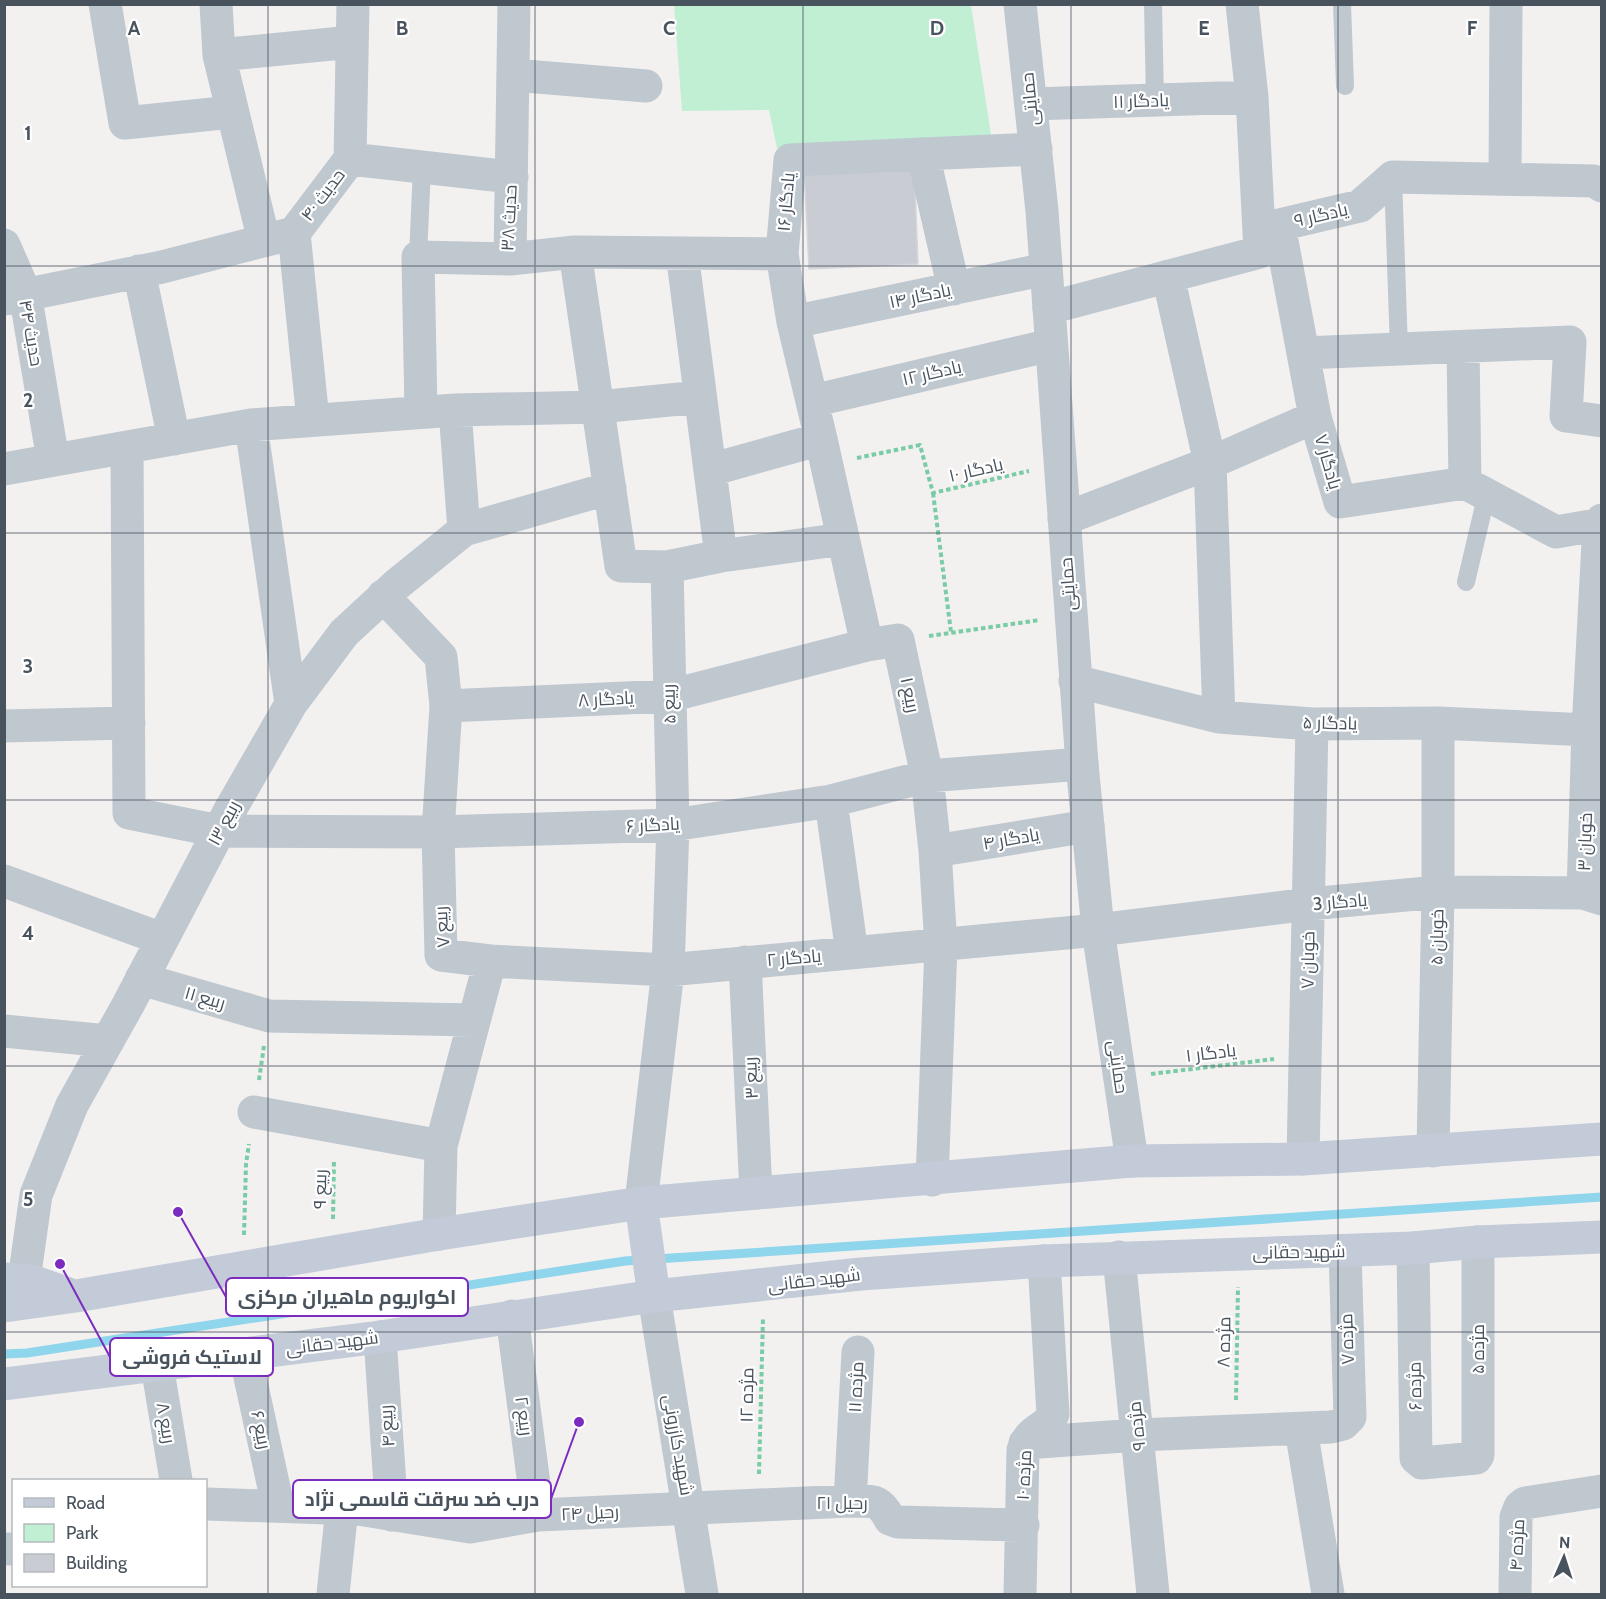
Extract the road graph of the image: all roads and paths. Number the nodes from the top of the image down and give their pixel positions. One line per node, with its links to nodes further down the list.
1 (105, 4): 18 (street)
2 (216, 4): 11 (street)
3 (353, 4): 10 (street, حدیث ۴۰)
4 (514, 4): 12 (street, حدیث ۳۸)
5 (1020, 4): 17 (street, حمایتی)
6 (1153, 4): 16 (lane)
7 (1242, 4): 15 (street)
8 (1342, 4): 14 (lane)
9 (1506, 4): 25 (street)
10 (352, 42): 11 (street); 21 (street, حدیث ۴۰)
11 (219, 54): 18 (street)
12 (513, 75): 13 (street); 23 (street, حدیث ۳۸)
13 (646, 86)
14 (1345, 86)
15 (1252, 97): 16 (street, یادگار ۱۱); 31 (street)
16 (1155, 100): 17 (street, یادگار ۱۱)
17 (1031, 104): 19 (street, حمایتی)
18 (232, 112): 28 (street)
19 (1035, 149): 20 (street, یادگار ۱۶); 36 (street, حمایتی)
20 (923, 154): 33 (street, یادگار ۱۶); 39 (street)
21 (350, 159): 22 (street); 28 (street, حدیث ۴۰)
22 (422, 167): 23 (street); 34 (lane)
23 (512, 177): 35 (street, حدیث ۳۸)
24 (1393, 177): 25 (street); 27 (street, یادگار ۹); 45 (lane)
25 (1504, 178): 26 (street)
26 (1602, 186)
27 (1279, 225): 31 (street, یادگار ۹); 46 (street)
28 (279, 237): 37 (street); 53 (street, حدیث ۴۰)
29 (4, 245): 40 (street, حدیث ۴۴)
30 (574, 252): 32 (street, یادگار ۱۶); 35 (street, یادگار ۱۶); 49 (street)
31 (1260, 252): 38 (street)
32 (682, 253): 33 (street, یادگار ۱۶); 47 (street)
33 (782, 254): 42 (street, ربیع ۱)
34 (418, 257): 35 (street, حدیث ۳۸); 51 (street)
35 (510, 259)
36 (1046, 269): 39 (street, یادگار ۱۴); 41 (street, حمایتی)
37 (140, 271): 40 (street); 56 (street)
38 (1168, 276): 41 (street); 60 (street)
39 (954, 289): 42 (street, یادگار ۱۴)
40 (15, 296): 59 (street, حدیث ۴۴)
41 (1049, 308): 43 (street, حمایتی)
42 (793, 322): 48 (street, ربیع ۱)
43 (1051, 345): 48 (street, یادگار ۱۲); 61 (street, حمایتی)
44 (1463, 346): 45 (street); 54 (street); 65 (street)
45 (1399, 349): 46 (street)
46 (1303, 353): 52 (street)
47 (700, 397): 49 (street); 63 (street)
48 (812, 401): 58 (street, ربیع ۱)
49 (598, 406): 50 (street); 64 (street)
50 (455, 410): 51 (street); 69 (street)
51 (421, 412): 53 (street)
52 (1315, 417): 60 (street, یادگار ۷); 65 (street, یادگار ۷)
53 (313, 420): 55 (street)
54 (1602, 421)
55 (251, 425): 56 (street); 81 (street)
56 (174, 439): 57 (street)
57 (127, 447): 59 (street); 84 (street)
58 (824, 451): 63 (street); 66 (path, یادگار ۱۰); 70 (street, ربیع ۱)
59 (53, 460): 62 (street)
60 (1210, 463): 67 (street, یادگار ۷); 83 (street)
61 (1059, 465): 66 (path, یادگار ۱۰); 67 (street, حمایتی)
62 (4, 469)
63 (710, 470): 71 (street)
64 (610, 488): 69 (street); 72 (street)
65 (1476, 488): 68 (street); 73 (lane)
66 (933, 493): 76 (path)
67 (1064, 519): 75 (street, حمایتی)
68 (1601, 523): 78 (street, خوبان ۳)
69 (464, 530): 74 (street, ربیع ۱۳)
70 (843, 539): 71 (street); 77 (street, ربیع ۱)
71 (721, 556): 72 (street)
72 (667, 567): 80 (street, ربیع ۵)
73 (1466, 582)
74 (383, 596): 81 (street, ربیع ۱۳); 82 (street, ربیع ۷)
75 (1071, 615): 76 (path); 79 (street, حمایتی)
76 (951, 633): 77 (path)
77 (883, 642): 80 (street, یادگار ۸); 90 (street, ربیع ۱)
78 (1596, 680): 88 (street, خوبان ۳)
79 (1075, 681): 83 (street, یادگار ۵); 89 (street, حمایتی)
80 (669, 696): 82 (street, یادگار ۸); 92 (street, ربیع ۵)
81 (291, 704): 94 (street, ربیع ۱۳)
82 (446, 706): 95 (street, ربیع ۷)
83 (1219, 717): 86 (street, یادگار ۵)
84 (129, 723): 87 (street); 94 (street, یادگار ۶)
85 (1438, 723): 86 (street, یادگار ۵); 88 (street, یادگار ۵); 98 (street, خوبان ۵)
86 (1312, 724): 100 (street, خوبان ۷)
87 (4, 726)
88 (1588, 730): 99 (street, خوبان ۳)
89 (1082, 764): 90 (street, یادگار ۶); 93 (street, حمایتی)
90 (927, 776): 91 (street, یادگار ۶); 96 (street, ربیع ۱)
91 (831, 801): 92 (street, یادگار ۶); 104 (street)
92 (673, 825): 95 (street, یادگار ۶); 107 (street, ربیع ۵)
93 (1088, 826): 96 (street, یادگار ۴); 101 (street, حمایتی)
94 (219, 831): 95 (street, یادگار ۶); 102 (street, ربیع ۱۳)
95 (438, 832): 105 (street, ربیع ۷)
96 (935, 851): 103 (street, ربیع ۱)
97 (4, 881): 102 (street)
98 (1438, 892): 99 (street, یادگار 3); 100 (street, یادگار 3); 118 (street, خوبان ۵)
99 (1592, 896)
100 (1309, 904): 101 (street, یادگار 3); 112 (street, خوبان ۷)
101 (1098, 930): 103 (street, یادگار ۲); 113 (street, حمایتی)
102 (162, 939): 108 (street, ربیع ۱۳)
103 (941, 946): 104 (street, یادگار ۲); 121 (street, ربیع ۱)
104 (852, 953): 106 (street, یادگار ۲)
105 (490, 961): 107 (street, یادگار ۲); 109 (street)
106 (745, 962): 107 (street, یادگار ۲); 122 (street, ربیع ۳)
107 (668, 970): 123 (street, ربیع ۵)
108 (141, 979): 109 (street, ربیع ۱۱); 111 (street, ربیع ۱۳)
109 (474, 1020): 117 (street)
110 (4, 1031): 111 (street)
111 (108, 1041): 133 (street, ربیع ۱۳)
112 (1305, 1056): 113 (path, یادگار ۱); 119 (street, خوبان ۷)
113 (1120, 1078): 120 (street, حمایتی)
114 (254, 1112): 115 (street)
115 (335, 1127): 117 (street); 129 (path, ربیع ۹)
116 (1602, 1139): 118 (main road)
117 (441, 1146): 124 (street)
118 (1433, 1151): 119 (main road)
119 (1303, 1159): 120 (main road)
120 (1132, 1161): 121 (main road)
121 (932, 1180): 122 (main road)
122 (756, 1193): 123 (main road)
123 (641, 1203): 124 (main road); 136 (main road)
124 (439, 1234): 129 (main road)
125 (1602, 1236): 126 (main road, شهید حقانی)
126 (1478, 1242): 127 (main road, شهید حقانی); 149 (street, مژده ۵)
127 (1413, 1248): 128 (main road, شهید حقانی); 149 (street, مژده ۶)
128 (1344, 1251): 130 (main road, شهید حقانی); 145 (street, مژده ۷)
129 (332, 1252): 135 (main road)
130 (1239, 1253): 131 (main road, شهید حقانی); 146 (path, مژده ۸)
131 (1119, 1257): 132 (main road, شهید حقانی); 147 (street, مژده ۹)
132 (1044, 1261): 134 (main road, شهید حقانی); 148 (street, مژده ۱۰)
133 (14, 1280): 135 (main road)
134 (764, 1286): 136 (main road, شهید حقانی); 154 (path, مژده ۱۲)
135 (76, 1296): 137 (main road)
136 (654, 1296): 138 (main road, شهید حقانی); 156 (street, شهید کازرونی)
137 (4, 1306)
138 (512, 1316): 139 (main road, شهید حقانی); 159 (street, ربیع ۲)
139 (380, 1337): 141 (main road, شهید حقانی); 158 (street, ربیع ۴)
140 (858, 1352): 152 (street, مژده ۱۱)
141 (245, 1354): 142 (main road, شهید حقانی); 155 (street, ربیع ۶)
142 (157, 1365): 143 (main road, شهید حقانی); 150 (street, ربیع ۸)
143 (18, 1383): 144 (main road, شهید حقانی)
144 (4, 1399)
145 (1301, 1429): 146 (street); 165 (street)
146 (1236, 1432): 147 (street)
147 (1138, 1435): 148 (street); 164 (street, مژده ۹)
148 (1025, 1443): 160 (street, مژده ۱۰)
149 (1478, 1455)
150 (176, 1479)
151 (1602, 1491): 166 (street, مژده ۴)
152 (850, 1501): 154 (street, رحیل ۲۱); 160 (street, رحیل ۲۱)
153 (207, 1504): 155 (street, رحیل ۲۴)
154 (758, 1505): 156 (street, رحیل ۲۱)
155 (278, 1506): 157 (street, رحیل ۲۴)
156 (689, 1507): 159 (street, رحیل ۲۴); 162 (street, شهید کازرونی)
157 (342, 1508): 158 (street, رحیل ۲۴); 161 (street)
158 (393, 1515): 159 (street, رحیل ۲۴)
159 (538, 1515)
160 (1023, 1525): 163 (street, مژده ۱۰)
161 (333, 1594)
162 (702, 1594)
163 (1020, 1594)
164 (1153, 1594)
165 (1328, 1594)
166 (1515, 1594)

